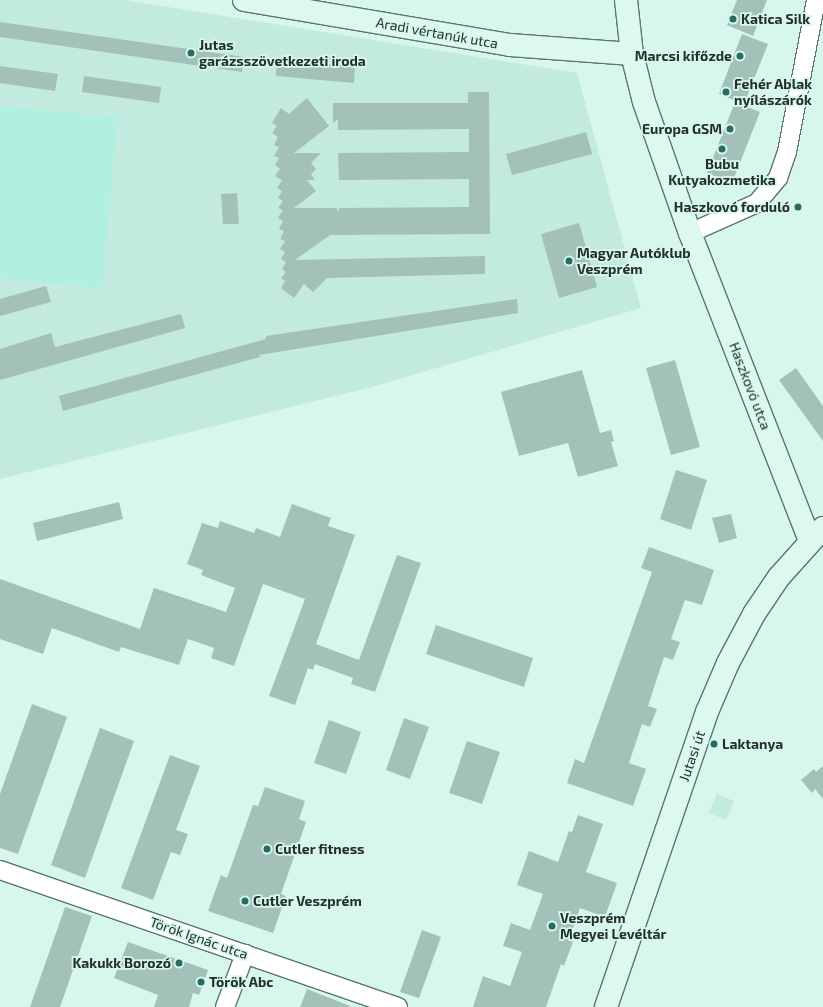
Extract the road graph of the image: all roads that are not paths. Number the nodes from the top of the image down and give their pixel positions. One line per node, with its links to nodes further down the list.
1 (244, 0): 4 (street, Aradi vértanúk utca)
2 (626, 0): 4 (street, Haszkovó utca)
3 (816, 0): 5 (street)
4 (632, 54): 5 (street, Haszkovó utca)
5 (690, 233): 6 (street, Haszkovó utca)
6 (817, 534): 11 (street, Jutasi út)
7 (0, 870): 8 (street, Török Ignác utca)
8 (245, 954): 9 (street); 10 (street, Török Ignác utca)
9 (225, 1007)
10 (398, 1007)
11 (606, 1007)

